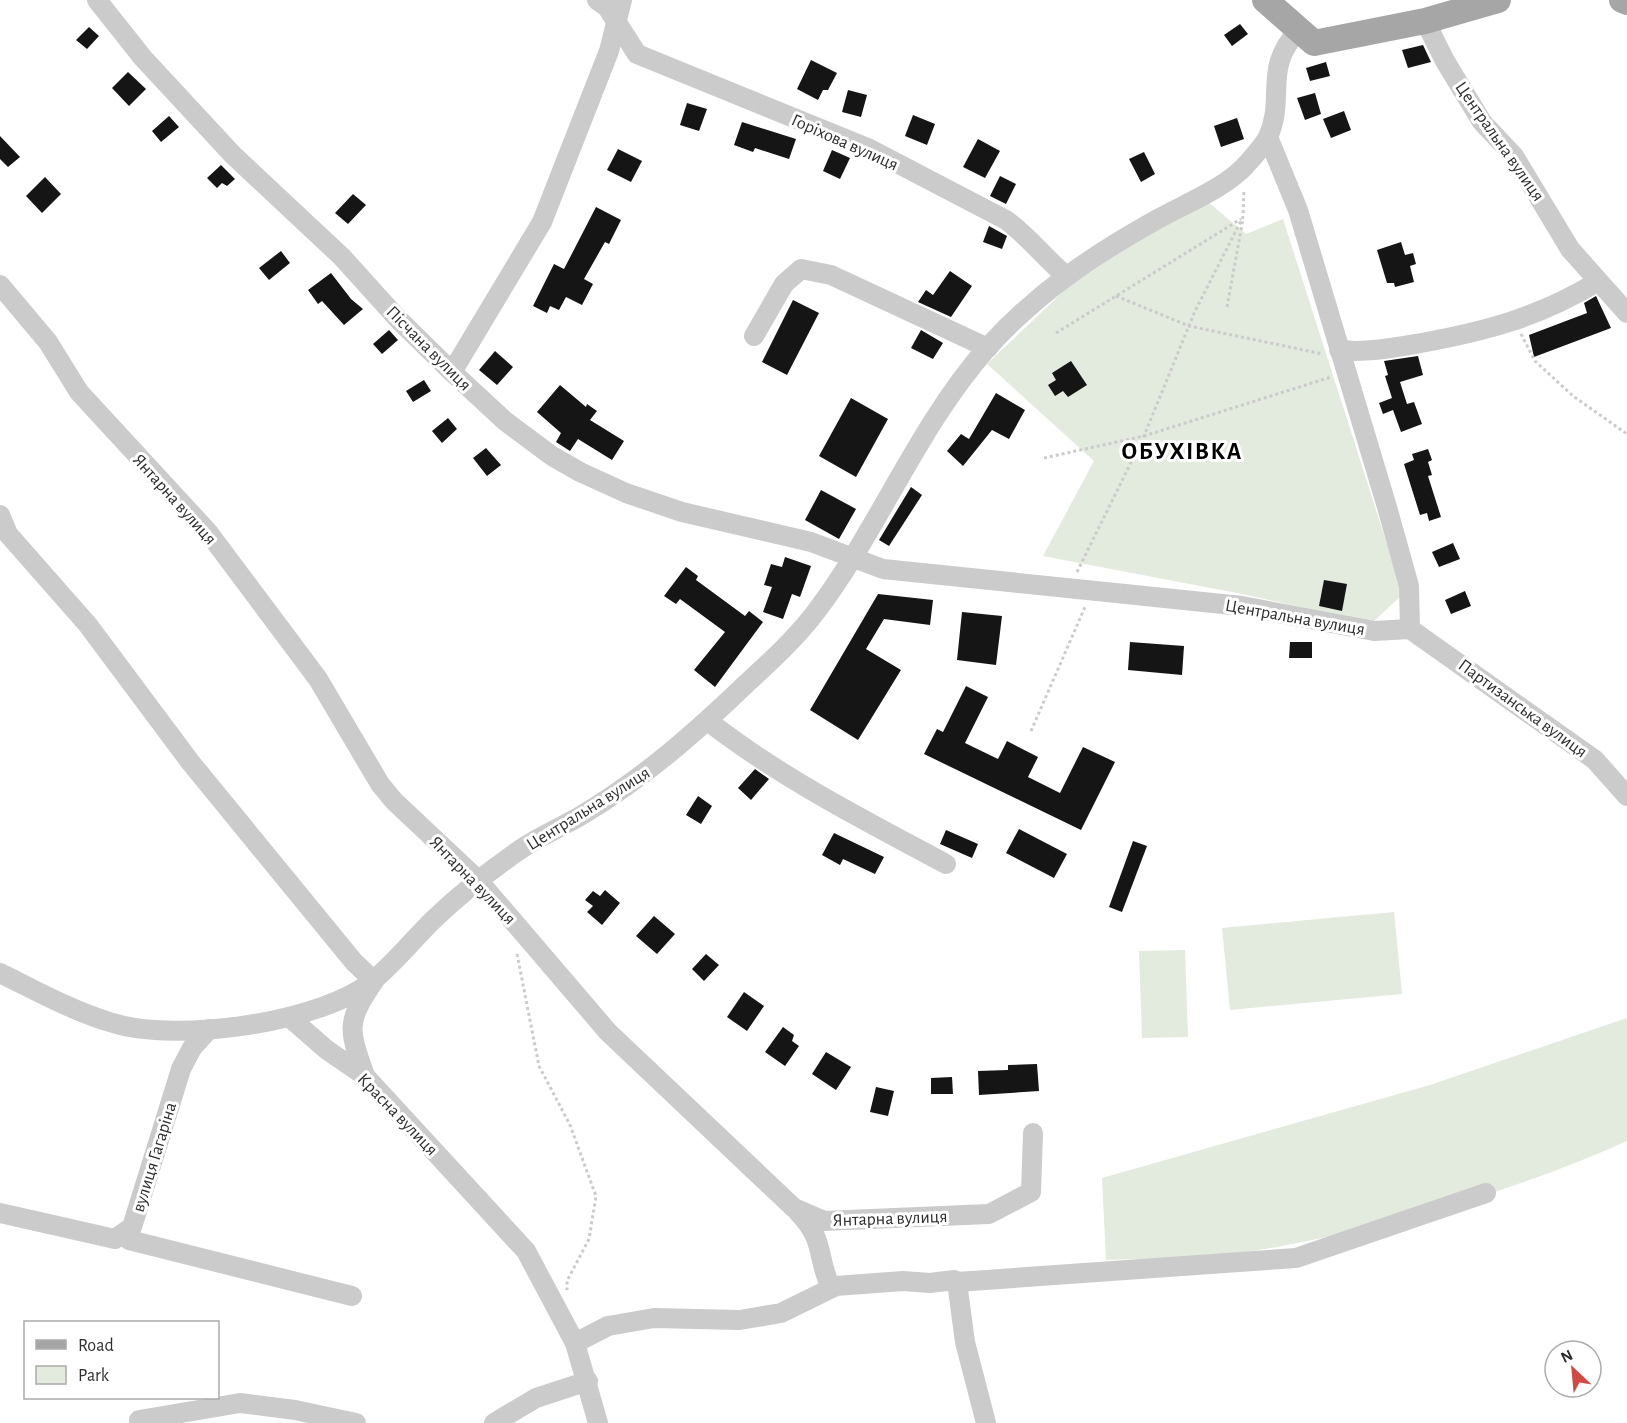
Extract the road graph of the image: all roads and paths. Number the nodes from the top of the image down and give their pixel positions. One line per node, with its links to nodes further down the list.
1 (97, 0): 26 (street, Пісчана вулиця)
2 (597, 0): 9 (street, Горіхова вулиця)
3 (622, 0): 9 (street)
4 (1265, 0): 10 (main road)
5 (1498, 0): 8 (main road)
6 (1622, 0): 7 (main road)
7 (1627, 3)
8 (1425, 21): 10 (main road); 15 (street, Центральна вулиця)
9 (617, 26): 14 (street, Горіхова вулиця); 26 (street)
10 (1299, 30): 11 (street, Центральна вулиця)
11 (1268, 137): 12 (street, Центральна вулиця); 25 (street)
12 (1244, 168): 13 (path); 14 (street, Центральна вулиця)
13 (1243, 217): 17 (path); 18 (path); 21 (path)
14 (1065, 275): 24 (street, Центральна вулиця)
15 (1597, 282): 19 (street, Центральна вулиця); 20 (street)
16 (0, 285): 39 (street, Янтарна вулиця)
17 (1116, 296): 21 (path); 22 (path)
18 (1227, 307)
19 (1627, 313)
20 (1514, 322): 25 (street); 27 (path)
21 (1189, 326): 25 (path); 28 (path)
22 (1056, 333)
23 (754, 336): 24 (street)
24 (988, 348): 31 (street, Центральна вулиця)
25 (1343, 360): 28 (path); 34 (street)
26 (452, 372): 31 (street, Пісчана вулиця)
27 (1627, 434)
28 (1144, 436): 29 (path); 32 (path)
29 (1044, 458)
30 (0, 515): 42 (street)
31 (851, 556): 32 (street, Центральна вулиця); 35 (street, Центральна вулиця)
32 (1070, 587): 33 (street, Центральна вулиця)
33 (1093, 590): 34 (street, Центральна вулиця); 36 (path)
34 (1410, 629): 37 (street, Партизанська вулиця)
35 (708, 721): 38 (street); 39 (street, Центральна вулиця)
36 (1031, 732)
37 (1627, 796)
38 (946, 864)
39 (477, 879): 40 (street, Янтарна вулиця); 42 (street, Центральна вулиця)
40 (511, 919): 48 (street, Янтарна вулиця); 53 (path)
41 (0, 973): 44 (street)
42 (374, 981): 43 (street, Центральна вулиця); 45 (street)
43 (289, 1017): 44 (street); 45 (street, Красна вулиця)
44 (209, 1029): 50 (street, вулиця Гагаріна)
45 (365, 1076): 55 (street, Красна вулиця)
46 (1033, 1133): 48 (street, Янтарна вулиця)
47 (1486, 1193): 51 (street)
48 (794, 1208): 52 (street)
49 (0, 1213): 50 (street, вулиця Гагаріна)
50 (125, 1234): 54 (street)
51 (957, 1282): 52 (street); 61 (street)
52 (831, 1288): 55 (street)
53 (567, 1292)
54 (352, 1296)
55 (575, 1343): 56 (street, Красна вулиця)
56 (588, 1381): 59 (street); 60 (street, Красна вулиця)
57 (139, 1420): 58 (street)
58 (356, 1423)
59 (494, 1423)
60 (598, 1423)
61 (986, 1423)

